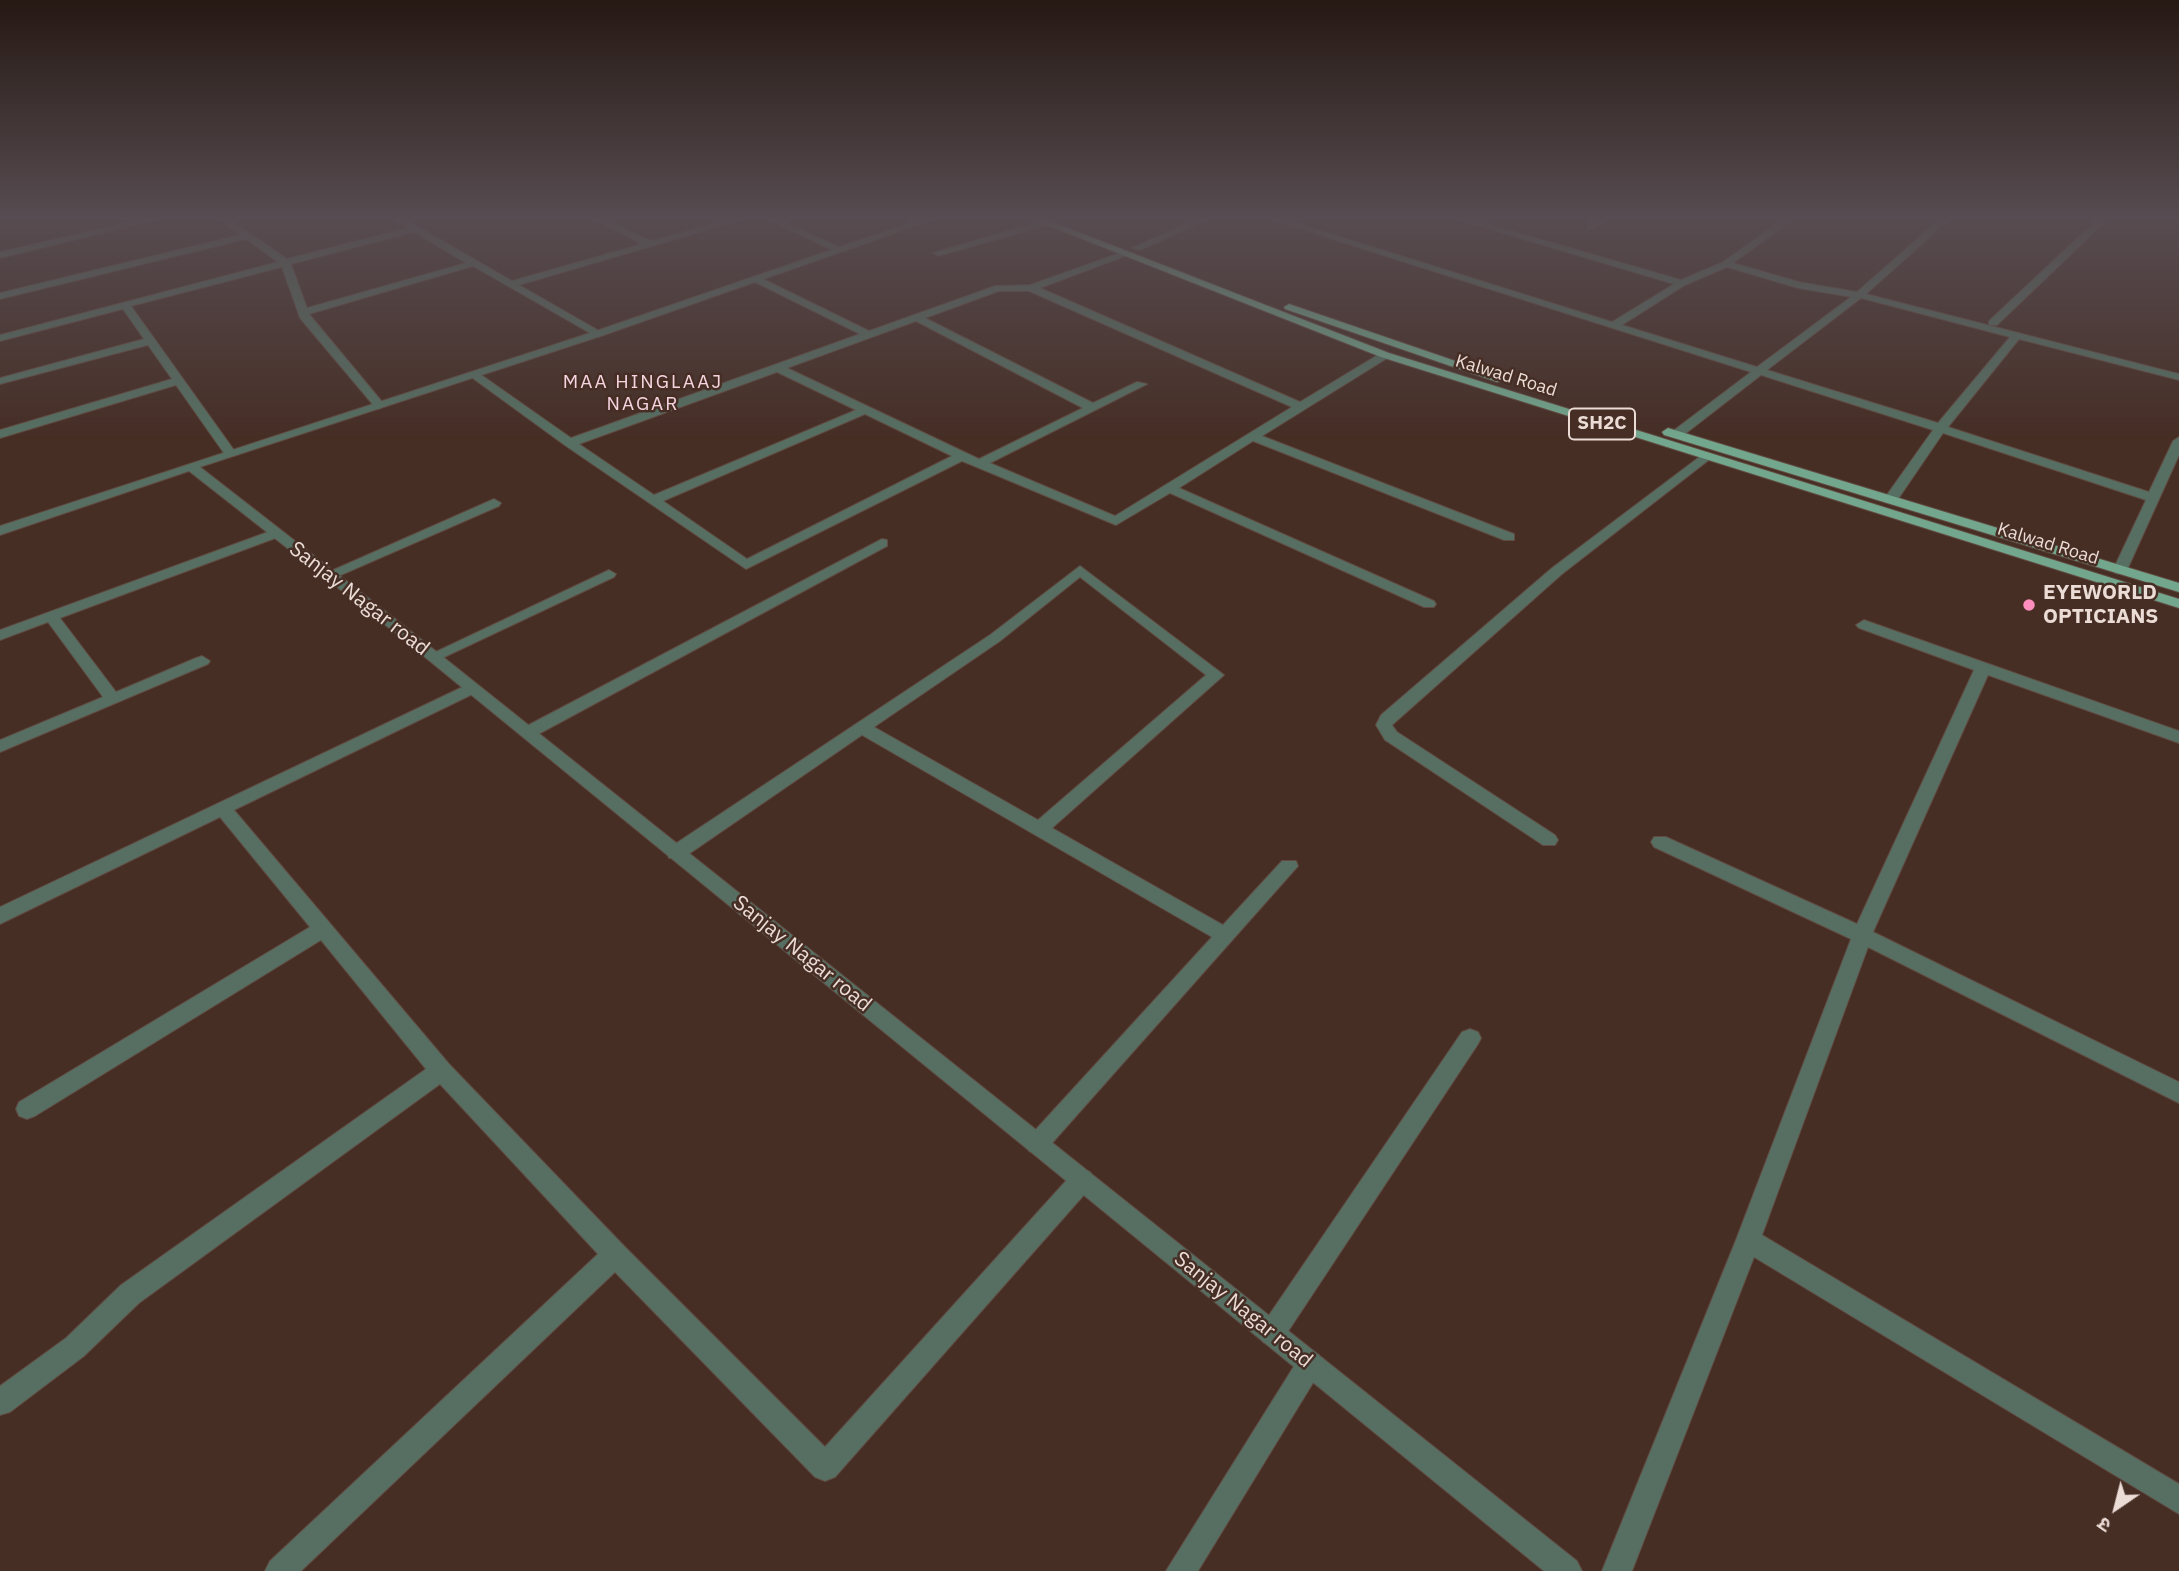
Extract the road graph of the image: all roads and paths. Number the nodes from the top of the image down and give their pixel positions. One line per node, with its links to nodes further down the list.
1 (19, 291): 18 (street)
2 (181, 291): 19 (street)
3 (296, 291): 20 (street)
4 (376, 291): 20 (street)
5 (524, 291): 24 (street)
6 (720, 291): 24 (street)
7 (781, 291): 25 (street)
8 (989, 291): 21 (street)
9 (1039, 291): 41 (street)
10 (1217, 291): 30 (main road, Kalwad Road / SH2C)
11 (1251, 291): 26 (main road, Kalwad Road / SH2C)
12 (1504, 291): 23 (street)
13 (1669, 291): 23 (street)
14 (1837, 291): 17 (street)
15 (1863, 291): 17 (street)
16 (2027, 291): 22 (street)
17 (1859, 295): 27 (street); 33 (street)
18 (0, 296)
19 (126, 306): 28 (street); 29 (street)
20 (303, 312): 39 (street)
21 (917, 318): 25 (street); 40 (street)
22 (1993, 323)
23 (1614, 326): 33 (street)
24 (597, 334): 34 (street)
25 (869, 335): 32 (street)
26 (1369, 336): 30 (main road); 45 (main road, Kalwad Road / SH2C)
27 (2016, 336): 35 (street); 43 (street)
28 (0, 338)
29 (151, 341): 36 (street); 37 (street)
30 (1351, 344): 31 (main road, Kalwad Road / SH2C)
31 (1385, 355): 41 (street); 51 (main road, Kalwad Road / SH2C)
32 (775, 368): 42 (street); 48 (street)
33 (1759, 372): 43 (street); 45 (street)
34 (473, 374): 39 (street); 48 (street)
35 (2179, 377)
36 (0, 381)
37 (179, 381): 44 (street); 49 (street)
38 (1141, 384): 40 (street)
39 (379, 405): 49 (street)
40 (1091, 407): 52 (street)
41 (1301, 407): 46 (street)
42 (865, 410): 50 (street); 57 (street)
43 (1940, 428): 55 (street); 56 (street)
44 (0, 434)
45 (1677, 434): 56 (main road, Kalwad Road / SH2C)
46 (1253, 437): 54 (street); 61 (street)
47 (2179, 441): 55 (street)
48 (570, 443): 57 (street)
49 (230, 453): 53 (street)
50 (962, 456): 52 (street); 57 (street)
51 (1706, 456): 66 (main road, Kalwad Road / SH2C); 84 (street)
52 (980, 463): 54 (street)
53 (191, 466): 59 (street); 60 (street, Sanjay Nagar road)
54 (1169, 488): 68 (street)
55 (2154, 498): 63 (street)
56 (1891, 499): 63 (main road, Kalwad Road / SH2C)
57 (654, 500)
58 (494, 503): 65 (street)
59 (0, 531)
60 (276, 533): 65 (street, Sanjay Nagar road); 70 (street)
61 (1509, 537)
62 (882, 543): 79 (street)
63 (2120, 570): 66 (main road, Kalwad Road / SH2C)
64 (609, 573): 73 (street)
65 (329, 575): 73 (street, Sanjay Nagar road)
66 (2137, 583): 67 (main road, Kalwad Road / SH2C); 69 (main road, Kalwad Road / SH2C)
67 (2179, 588)
68 (1429, 604)
69 (2179, 604)
70 (51, 616): 72 (street); 77 (street)
71 (1864, 625): 75 (street)
72 (0, 635)
73 (433, 657): 76 (street, Sanjay Nagar road)
74 (202, 661): 77 (street)
75 (1984, 666): 80 (street); 90 (street)
76 (471, 688): 79 (street, Sanjay Nagar road); 82 (street)
77 (113, 699): 81 (street)
78 (862, 728): 83 (street); 83 (street); 86 (street)
79 (527, 733): 86 (street, Sanjay Nagar road)
80 (2179, 737)
81 (0, 746)
82 (222, 808): 88 (street); 89 (street)
83 (1038, 829): 91 (street)
84 (1549, 840)
85 (1660, 842): 90 (street)
86 (676, 853): 96 (street, Sanjay Nagar road)
87 (1289, 866): 91 (street)
88 (0, 916)
89 (323, 929): 93 (street); 95 (street)
90 (1862, 935): 94 (street); 98 (street)
91 (1226, 936): 96 (street)
92 (1470, 1038): 100 (street)
93 (441, 1071): 99 (street); 102 (street)
94 (2179, 1093)
95 (27, 1109)
96 (1037, 1144): 97 (street, Sanjay Nagar road)
97 (1082, 1180): 99 (street); 100 (street, Sanjay Nagar road)
98 (1748, 1240): 103 (street); 107 (street)
99 (615, 1255): 104 (street)
100 (1272, 1333): 101 (street, Sanjay Nagar road)
101 (1310, 1364): 105 (street); 106 (street, Sanjay Nagar road)
102 (0, 1402)
103 (2179, 1500)
104 (280, 1571)
105 (1181, 1571)
106 (1567, 1571)
107 (1617, 1571)

